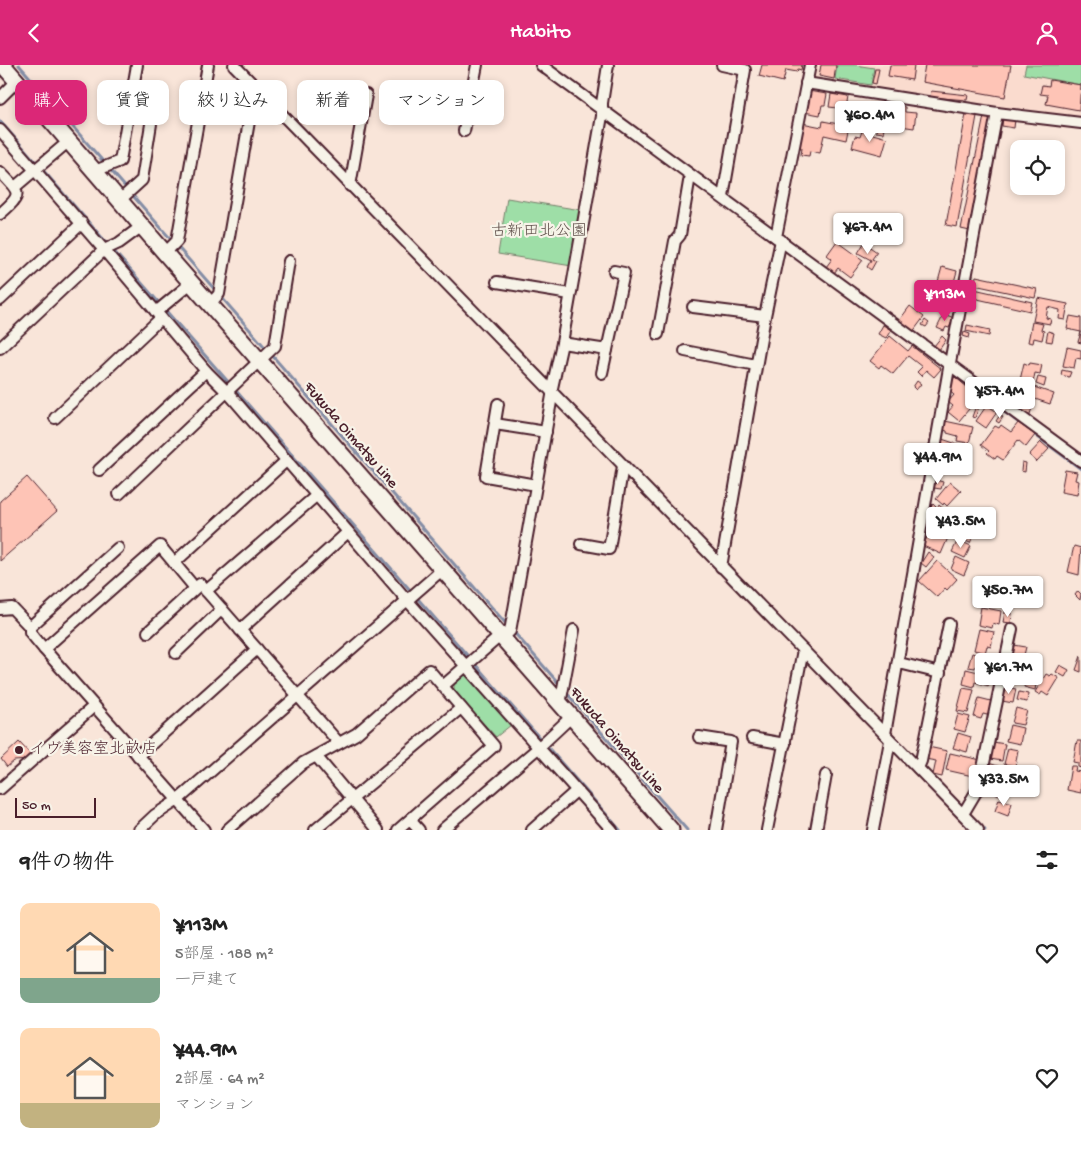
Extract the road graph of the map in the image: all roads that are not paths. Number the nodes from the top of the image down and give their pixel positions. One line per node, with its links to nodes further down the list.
1 (138, 65): 24 (street)
2 (208, 65): 35 (street)
3 (234, 65): 10 (street)
4 (477, 65): 21 (street)
5 (541, 65): 13 (street)
6 (608, 65): 13 (street)
7 (722, 65): 30 (street)
8 (810, 65): 11 (street)
9 (10, 71): 12 (street); 22 (main road, Fukuda Oimatsu Line)
10 (248, 80)
11 (806, 83): 14 (street); 34 (street)
12 (0, 98)
13 (602, 112): 26 (street); 41 (street)
14 (997, 113): 16 (street); 54 (street)
15 (287, 119): 27 (street)
16 (1081, 123)
17 (151, 125): 29 (street)
18 (248, 125): 42 (street)
19 (361, 125): 27 (street)
20 (0, 130): 23 (street)
21 (464, 131)
22 (68, 141): 23 (street); 24 (main road, Fukuda Oimatsu Line)
23 (38, 167): 28 (street); 32 (street)
24 (103, 168): 29 (main road, Fukuda Oimatsu Line)
25 (0, 172): 28 (street)
26 (691, 179): 30 (street); 47 (street)
27 (351, 183): 58 (street)
28 (15, 187): 31 (street)
29 (126, 194): 33 (main road, Fukuda Oimatsu Line)
30 (723, 197): 34 (street)
31 (0, 214)
32 (82, 223): 36 (street); 43 (street)
33 (142, 226): 35 (main road, Fukuda Oimatsu Line); 36 (street)
34 (779, 241): 46 (street); 54 (street)
35 (171, 247): 40 (main road, Fukuda Oimatsu Line)
36 (109, 248): 45 (street); 49 (street)
37 (289, 261): 52 (street)
38 (614, 271): 50 (street)
39 (497, 282): 41 (street)
40 (192, 283): 42 (main road, Fukuda Oimatsu Line); 45 (street)
41 (570, 294): 48 (street)
42 (215, 298): 52 (main road, Fukuda Oimatsu Line)
43 (0, 300)
44 (693, 307): 46 (street)
45 (160, 311): 55 (street); 60 (street)
46 (765, 316): 53 (street)
47 (658, 334)
48 (562, 343): 50 (street); 58 (street)
49 (0, 348)
50 (607, 350): 56 (street)
51 (685, 351): 53 (street)
52 (266, 355): 57 (street); 75 (main road, Fukuda Oimatsu Line)
53 (756, 365): 74 (street)
54 (949, 369): 64 (street); 93 (street)
55 (206, 371): 57 (street); 66 (street)
56 (602, 373)
57 (231, 389): 63 (street); 68 (street)
58 (552, 389): 62 (street); 65 (street)
59 (498, 404): 61 (street)
60 (55, 418)
61 (495, 424): 62 (street); 67 (street)
62 (546, 432): 67 (street)
63 (287, 460): 69 (street); 73 (street)
64 (1081, 461)
65 (624, 466): 71 (street); 74 (street)
66 (99, 470)
67 (536, 485): 87 (street)
68 (119, 494)
69 (317, 495): 70 (street); 77 (street)
70 (348, 532): 78 (street); 84 (street)
71 (581, 544)
72 (118, 548): 82 (street)
73 (174, 563): 76 (street); 88 (street)
74 (722, 563): 90 (street)
75 (443, 569): 78 (street); 87 (main road, Fukuda Oimatsu Line)
76 (195, 589): 77 (street); 86 (street)
77 (206, 591): 80 (street)
78 (411, 597): 92 (street); 97 (street)
79 (0, 609): 82 (street)
80 (222, 609): 84 (street); 91 (street)
81 (949, 624): 94 (street)
82 (30, 627): 88 (street)
83 (1012, 629): 115 (street)
84 (240, 630): 89 (street)
85 (574, 630): 96 (street)
86 (148, 633)
87 (506, 633): 92 (street); 96 (main road, Fukuda Oimatsu Line)
88 (44, 649): 98 (street)
89 (257, 649): 97 (street); 107 (street)
90 (803, 650): 101 (street); 105 (street)
91 (176, 653)
92 (470, 663): 95 (street); 106 (street)
93 (899, 663): 94 (street); 101 (street)
94 (940, 673): 109 (street)
95 (443, 686): 99 (street); 104 (street)
96 (562, 694): 100 (main road, Fukuda Oimatsu Line)
97 (298, 696): 104 (street); 114 (street)
98 (94, 706): 107 (street); 111 (street)
99 (461, 707): 113 (street); 116 (street)
100 (571, 717): 106 (street); 127 (main road, Fukuda Oimatsu Line)
101 (887, 733): 109 (street); 131 (street)
102 (700, 737): 128 (street)
103 (752, 738): 105 (street)
104 (339, 743): 108 (street)
105 (785, 744): 129 (street)
106 (542, 745): 112 (street); 124 (street)
107 (138, 755): 114 (street)
108 (316, 756): 113 (street); 119 (street)
109 (919, 765): 115 (street)
110 (826, 775): 130 (street)
111 (0, 789)
112 (576, 791): 125 (street); 126 (street)
113 (352, 799): 120 (street); 121 (street)
114 (178, 800): 117 (street); 118 (street)
115 (965, 811): 132 (street)
116 (410, 820): 122 (street); 123 (street)
117 (139, 830)
118 (204, 830)
119 (227, 830)
120 (315, 830)
121 (378, 830)
122 (398, 830)
123 (418, 830)
124 (442, 830)
125 (532, 830)
126 (612, 830)
127 (671, 830)
128 (716, 830)
129 (767, 830)
130 (816, 830)
131 (873, 830)
132 (978, 830)

